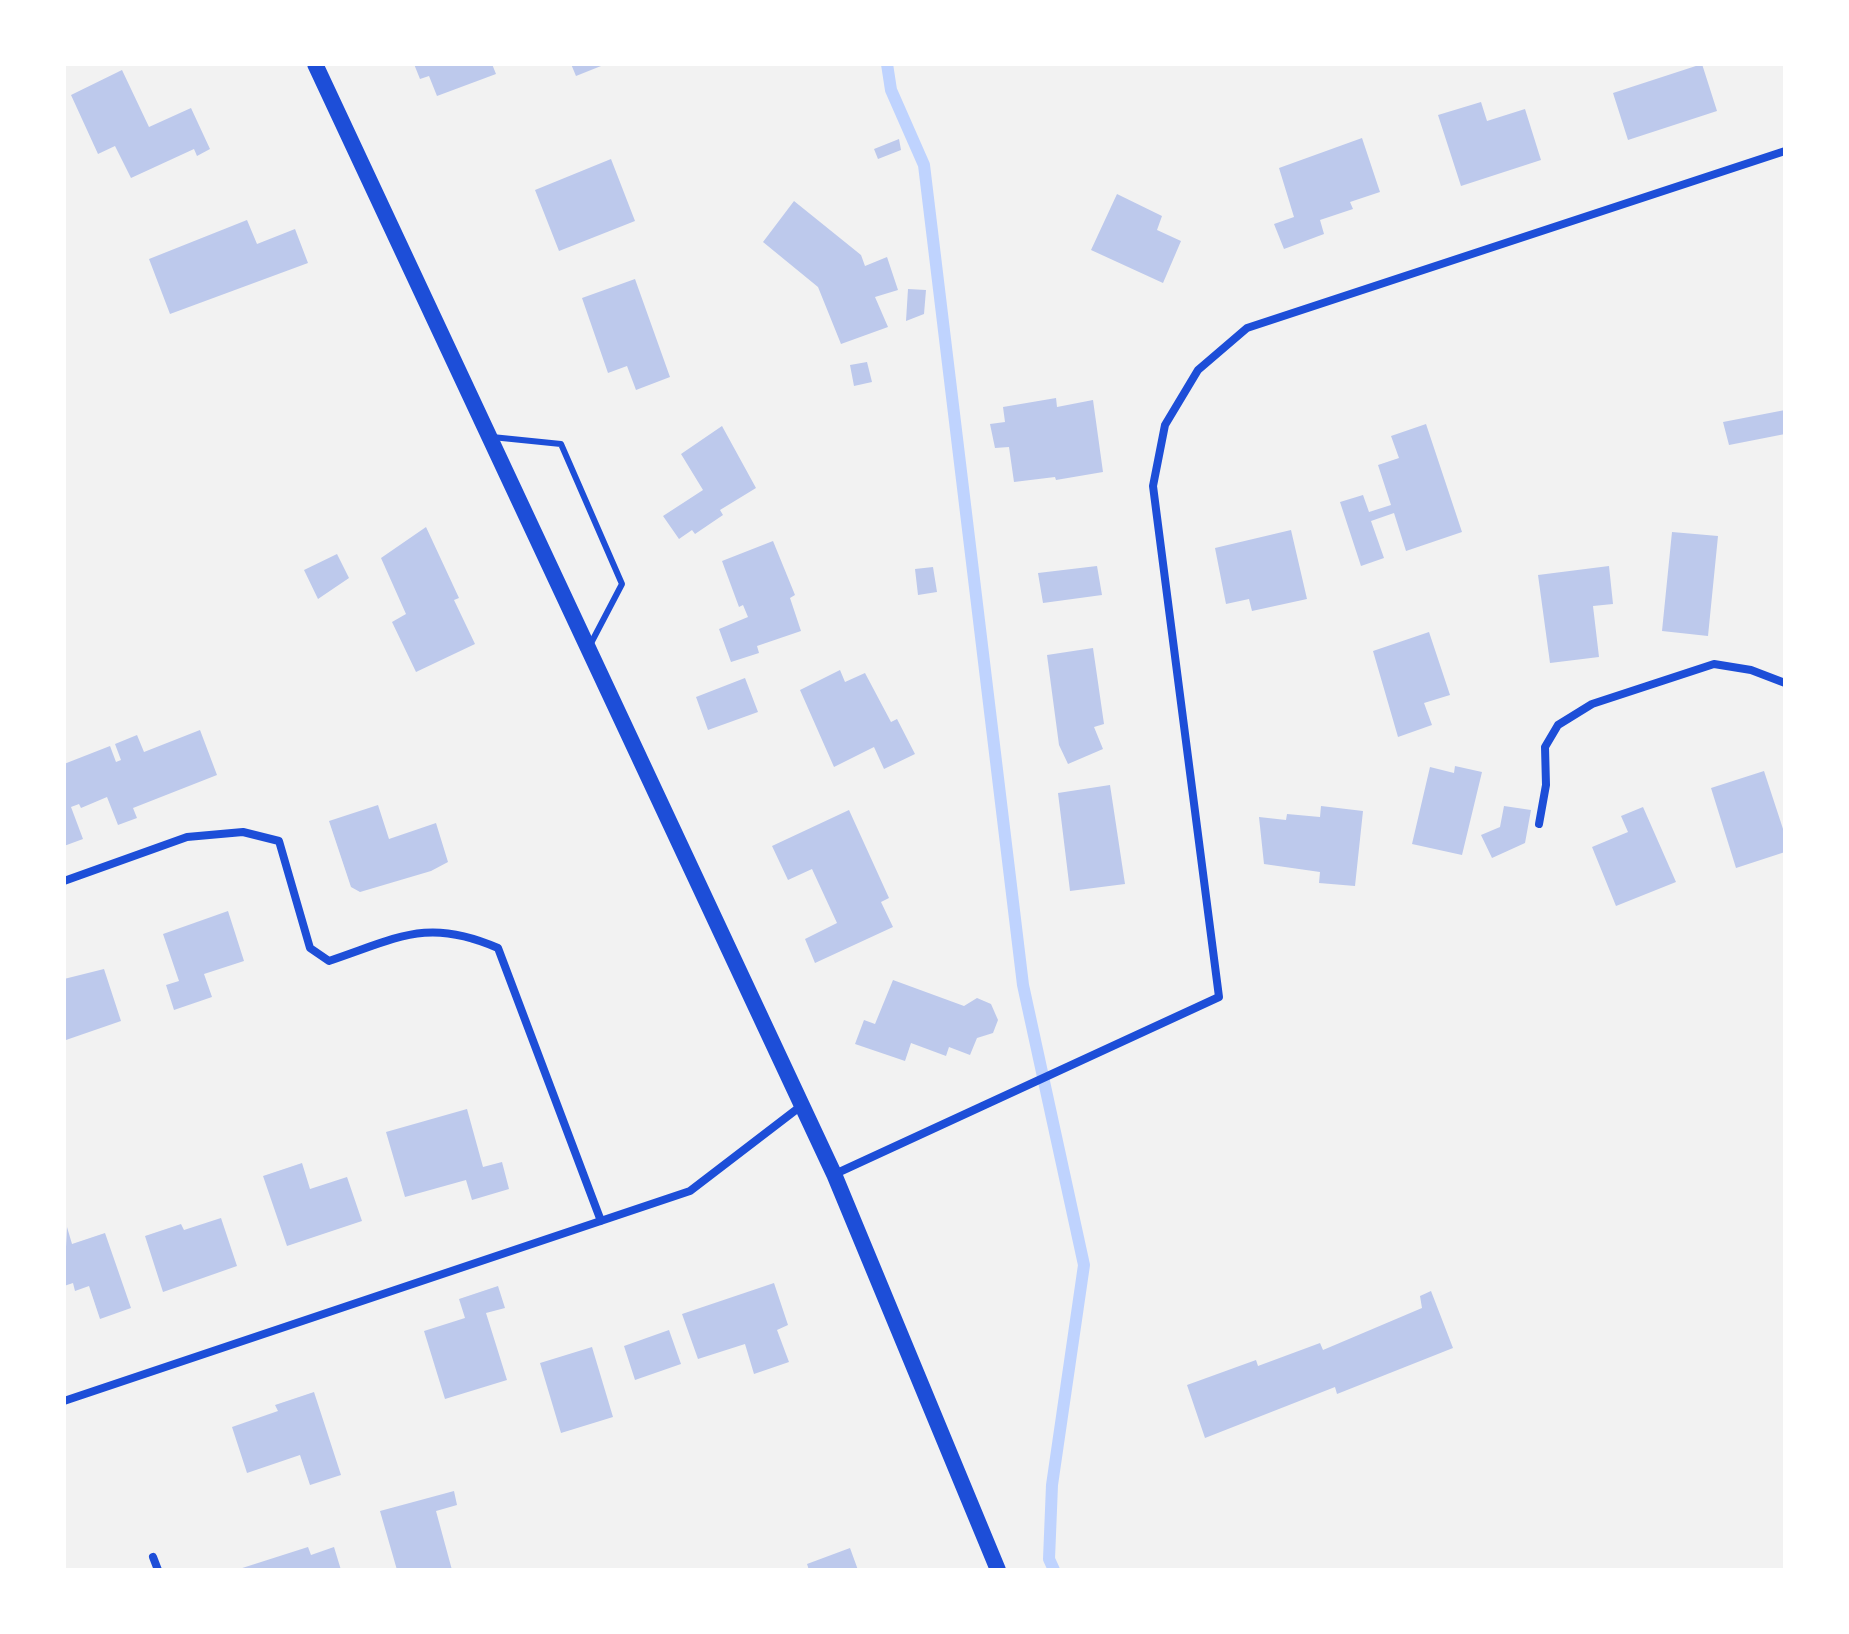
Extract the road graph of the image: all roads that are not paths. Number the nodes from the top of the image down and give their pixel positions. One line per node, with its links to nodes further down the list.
1 (315, 64): 3 (main road)
2 (1785, 151): 9 (street)
3 (487, 436): 4 (main road); 4 (lane)
4 (588, 650): 8 (main road)
5 (1785, 683): 6 (street)
6 (1539, 824)
7 (64, 881): 10 (street)
8 (802, 1105): 9 (main road); 10 (street)
9 (834, 1174): 14 (main road)
10 (601, 1221): 11 (street)
11 (64, 1401)
12 (153, 1557): 13 (street)
13 (158, 1570)
14 (998, 1570)

